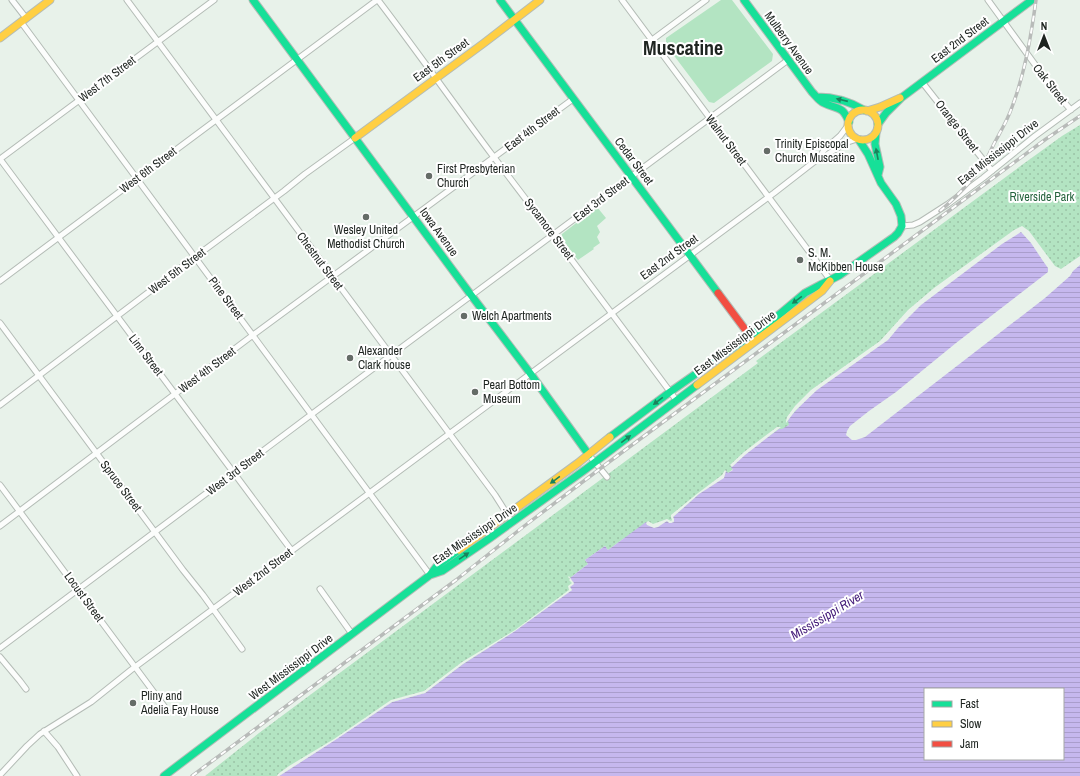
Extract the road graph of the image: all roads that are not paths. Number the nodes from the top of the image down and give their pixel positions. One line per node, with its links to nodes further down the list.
1 (12, 0): 15 (street, Pine Street)
2 (50, 0): 15 (main road)
3 (126, 0): 19 (street, Chestnut Street)
4 (214, 0): 19 (street, West 7th Street)
5 (253, 0): 20 (main road, Iowa Avenue)
6 (377, 0): 20 (street, West 6th Street); 22 (street, Sycamore Street)
7 (500, 0): 14 (main road, Cedar Street)
8 (540, 0): 14 (main road, East 5th Street)
9 (622, 0): 18 (street, Walnut Street)
10 (706, 0): 18 (street)
11 (744, 0): 21 (main road, Mulberry Avenue)
12 (988, 0): 16 (street, Oak Street)
13 (1032, 0): 16 (main road, East 2nd Street)
14 (515, 19): 22 (main road, East 5th Street); 26 (main road, Cedar Street)
15 (23, 20): 17 (main road); 27 (street, Pine Street)
16 (1004, 21): 23 (main road, East 2nd Street); 29 (street, Oak Street)
17 (0, 38)
18 (652, 40): 31 (street, Walnut Street)
19 (158, 42): 27 (street, West 7th Street); 32 (street, Chestnut Street)
20 (297, 60): 32 (street, West 6th Street); 36 (main road, Iowa Avenue)
21 (788, 60): 24 (main road, Mulberry Avenue); 31 (street, East 3rd Street)
22 (436, 78): 36 (main road, East 5th Street); 38 (street, Sycamore Street)
23 (922, 82): 25 (main road, East 2nd Street); 41 (street, Orange Street)
24 (817, 97): 30 (main road, one-way to 24); 33 (main road, Mulberry Avenue)
25 (901, 98): 30 (main road, East 2nd Street); 34 (main road, East 2nd Street)
26 (573, 99): 38 (street, East 4th Street); 43 (main road, Cedar Street)
27 (79, 101): 40 (street, West 7th Street); 44 (street, Pine Street)
28 (1080, 103): 29 (street, East Mississippi Drive)
29 (1071, 110): 41 (street, East Mississippi Drive)
30 (866, 111): 33 (main road); 34 (main road)
31 (710, 118): 43 (street, East 3rd Street); 45 (street, Walnut Street)
32 (215, 120): 44 (street, West 6th Street); 46 (street, Chestnut Street)
33 (849, 123): 37 (main road); 39 (street, East 2nd Street)
34 (878, 124): 35 (main road)
35 (876, 133): 37 (main road); 42 (main road, one-way to 35)
36 (355, 138): 46 (street, West 5th Street); 47 (main road, Iowa Avenue)
37 (858, 139): 39 (street, East 2nd Street); 42 (main road)
38 (494, 157): 47 (street, East 4th Street); 49 (street, Sycamore Street)
39 (819, 158): 45 (street, East 2nd Street)
40 (0, 159): 50 (street, Linn Street)
41 (992, 170): 48 (street, East Mississippi Drive)
42 (878, 175): 48 (main road)
43 (632, 177): 49 (street, East 3rd Street); 51 (main road, Cedar Street)
44 (137, 179): 50 (street, West 6th Street); 52 (street, Pine Street)
45 (768, 197): 51 (street, East 2nd Street); 55 (street, Walnut Street)
46 (274, 198): 52 (street, West 5th Street); 53 (street, Chestnut Street)
47 (414, 217): 53 (street, West 4th Street); 56 (main road, Iowa Avenue)
48 (902, 226): 55 (main road, East Mississippi Drive)
49 (553, 234): 56 (street, East 3rd Street); 57 (street, Sycamore Street)
50 (58, 238): 54 (street, West 6th Street); 58 (street, Linn Street)
51 (690, 255): 57 (street, East 2nd Street); 61 (main road, Cedar Street)
52 (195, 257): 58 (street, West 5th Street); 60 (street, Pine Street)
53 (332, 277): 60 (street, West 4th Street); 62 (street, Chestnut Street)
54 (0, 281)
55 (831, 281): 61 (main road, East Mississippi Drive, one-way to 61); 67 (main road, East Mississippi Drive)
56 (471, 295): 62 (street, West 3rd Street); 63 (main road, Iowa Avenue)
57 (611, 313): 63 (street, East 2nd Street); 65 (street, Sycamore Street)
58 (117, 316): 64 (street, West 5th Street); 66 (street, Linn Street)
59 (0, 323): 64 (street, Spruce Street)
60 (253, 335): 66 (street, West 4th Street); 69 (street, Pine Street)
61 (750, 336): 65 (main road, East Mississippi Drive)
62 (391, 356): 69 (street, West 3rd Street); 70 (street, Chestnut Street)
63 (530, 373): 70 (street, West 2nd Street); 72 (main road, Iowa Avenue)
64 (39, 375): 68 (street, West 5th Street); 71 (street, Spruce Street)
65 (670, 392): 67 (street, Sycamore Street); 72 (main road, East Mississippi Drive, one-way to 72)
66 (175, 394): 71 (street, West 4th Street); 74 (street, Linn Street)
67 (677, 401): 73 (main road, East Mississippi Drive, one-way to 67)
68 (0, 405)
69 (312, 414): 74 (street, West 3rd Street); 77 (street, Pine Street)
70 (448, 434): 77 (street, West 2nd Street); 79 (street, Chestnut Street)
71 (97, 453): 78 (street, West 4th Street); 82 (street, Spruce Street)
72 (589, 455): 73 (street, Iowa Avenue); 79 (main road, East Mississippi Drive, one-way to 79)
73 (595, 462): 75 (street, Iowa Avenue); 80 (main road, East Mississippi Drive)
74 (234, 473): 82 (street, West 3rd Street); 83 (street, Linn Street)
75 (607, 477)
76 (0, 485): 78 (street, Locust Street)
77 (370, 492): 83 (street, West 2nd Street); 84 (street, Pine Street)
78 (20, 511): 81 (street, West 4th Street); 86 (street, Locust Street)
79 (507, 514): 80 (street, Chestnut Street); 84 (main road, East Mississippi Drive)
80 (513, 522): 84 (main road, East Mississippi Drive, one-way to 80)
81 (0, 526)
82 (156, 532): 86 (street, West 3rd Street); 87 (street, Spruce Street)
83 (292, 551): 87 (street, West 2nd Street)
84 (430, 575): 88 (main road, West Mississippi Drive)
85 (320, 589): 88 (street)
86 (78, 590): 89 (street, West 3rd Street); 92 (street, Locust Street)
87 (214, 610): 90 (street, Spruce Street); 92 (street, West 2nd Street)
88 (352, 634): 98 (main road, West Mississippi Drive)
89 (0, 648)
90 (242, 649)
91 (0, 657): 93 (street)
92 (136, 667): 94 (street, Locust Street); 95 (street, West 2nd Street)
93 (26, 689)
94 (167, 710)
95 (44, 731): 96 (street, West 2nd Street); 97 (street)
96 (0, 775)
97 (77, 776)
98 (164, 776)

